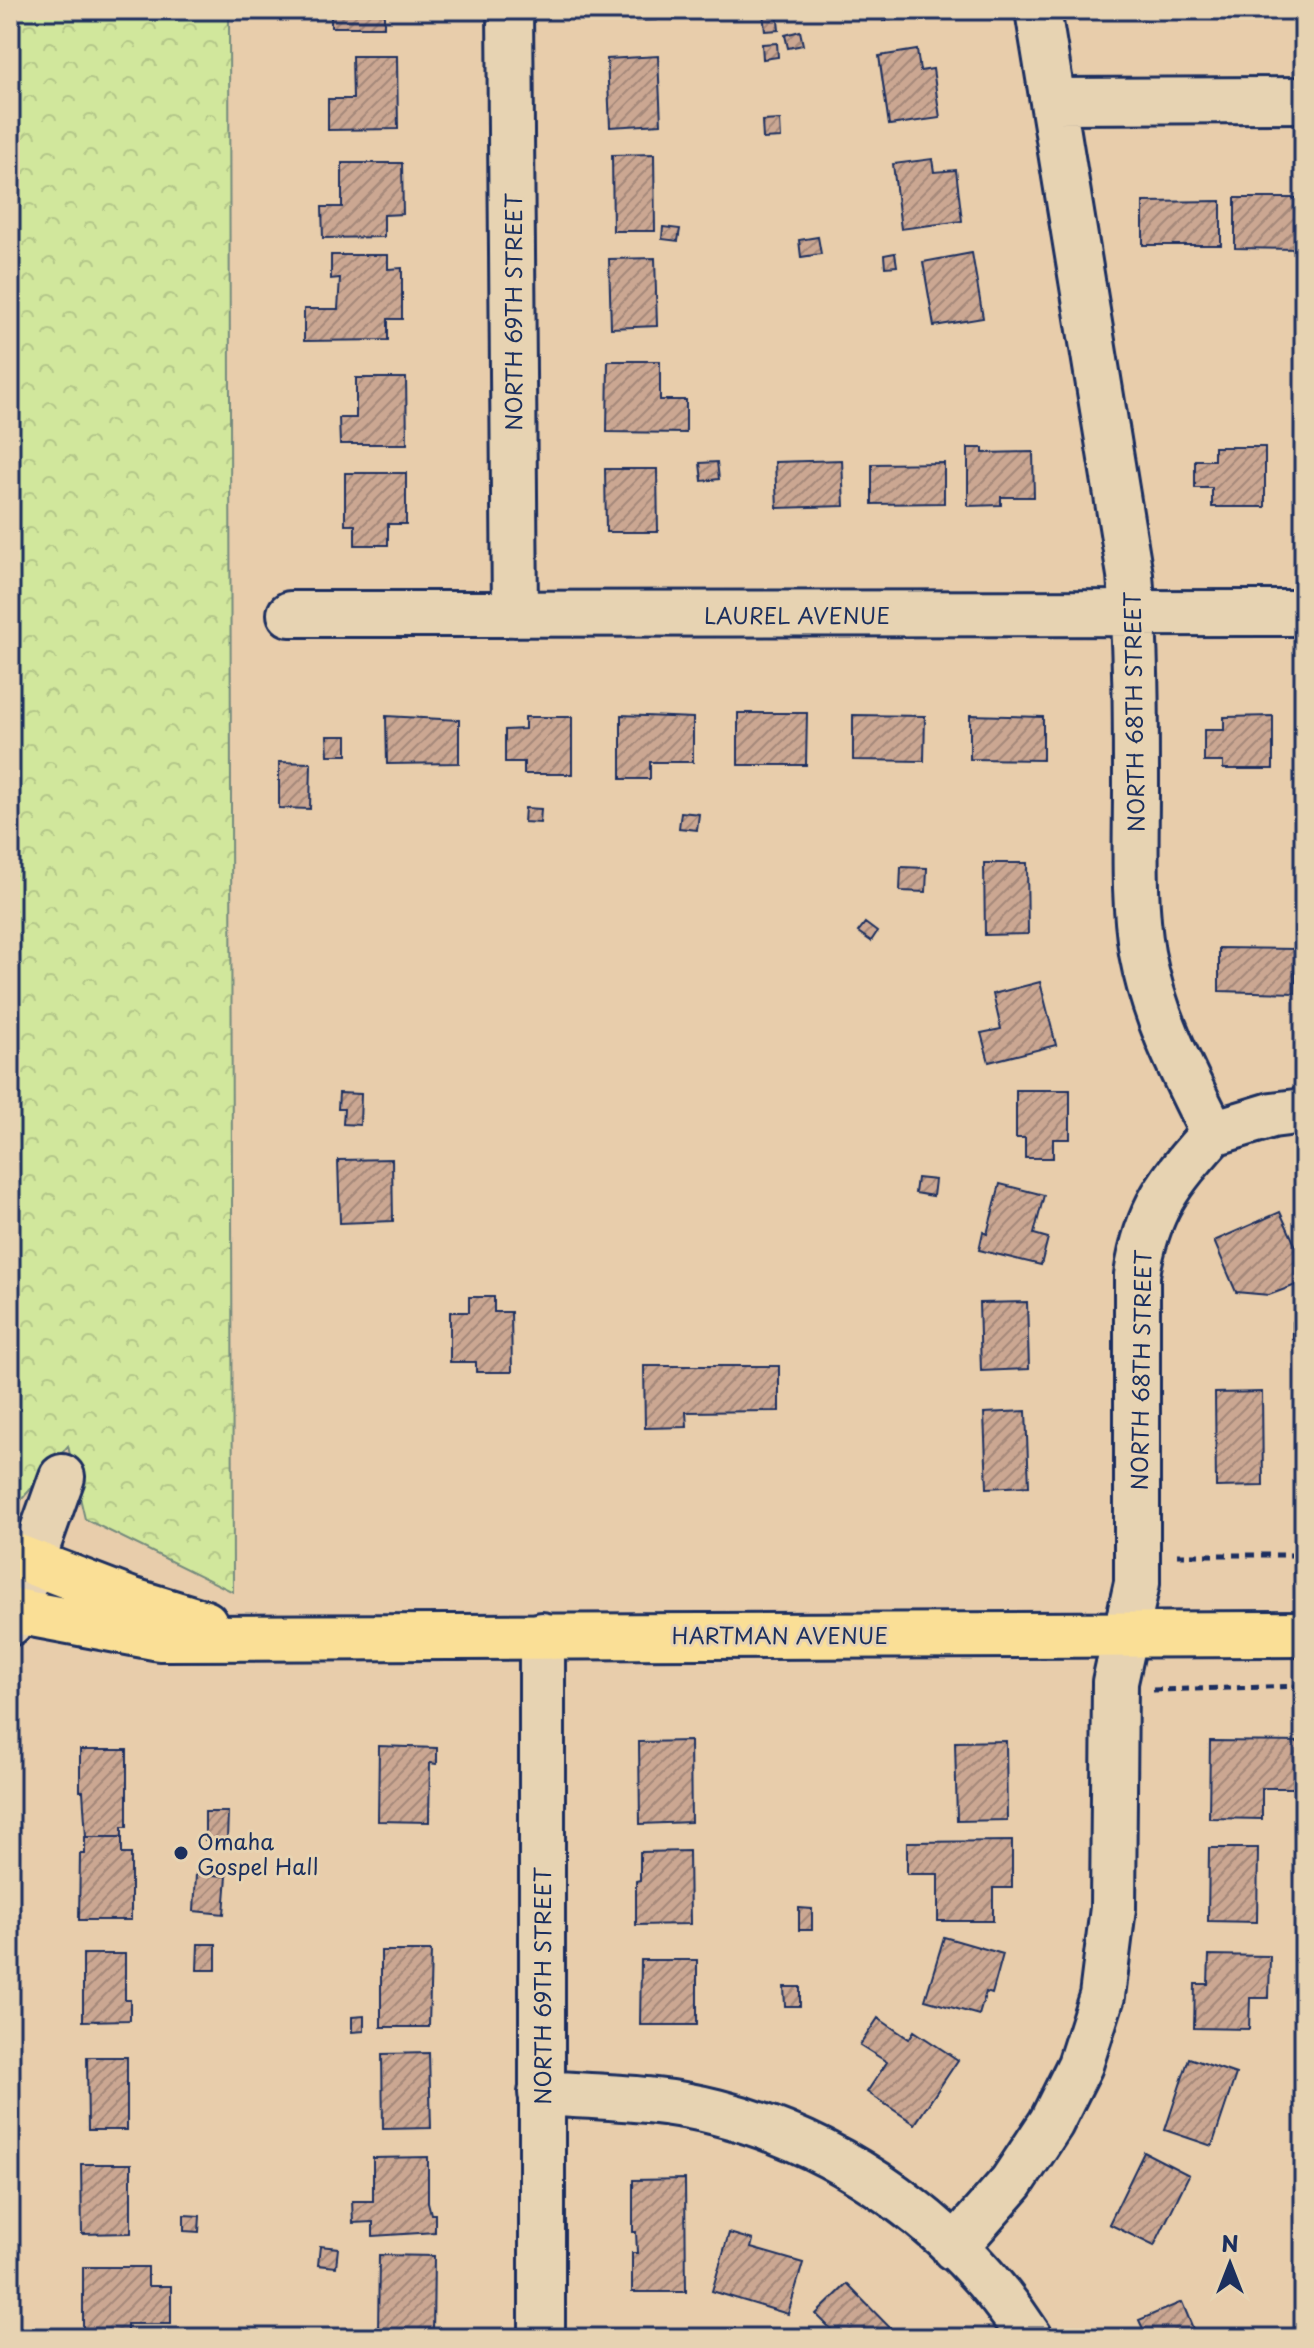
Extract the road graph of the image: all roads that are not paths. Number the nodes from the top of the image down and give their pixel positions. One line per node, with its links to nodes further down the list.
1 (510, 10): 8 (street, NORTH 69TH STREET)
2 (1038, 10): 4 (street, NORTH 68TH STREET)
3 (1304, 100): 4 (street)
4 (1053, 101): 5 (street, NORTH 68TH STREET)
5 (1133, 613): 6 (street, LAUREL AVENUE); 8 (street, LAUREL AVENUE); 10 (street, NORTH 68TH STREET)
6 (1304, 613)
7 (290, 614): 8 (street, LAUREL AVENUE)
8 (515, 614)
9 (1304, 1111): 10 (street)
10 (1213, 1133): 14 (street, NORTH 68TH STREET)
11 (62, 1477): 12 (street)
12 (21, 1559): 13 (street); 17 (main road, HARTMAN AVENUE)
13 (11, 1615): 17 (main road, HARTMAN AVENUE)
14 (1126, 1634): 15 (main road, HARTMAN AVENUE); 16 (main road, HARTMAN AVENUE); 19 (street, NORTH 68TH STREET)
15 (1304, 1634)
16 (542, 1635): 17 (main road, HARTMAN AVENUE); 18 (street, NORTH 69TH STREET)
17 (257, 1640)
18 (541, 2093): 19 (street); 20 (street, NORTH 69TH STREET)
19 (954, 2248): 21 (street)
20 (542, 2338)
21 (1030, 2338)

